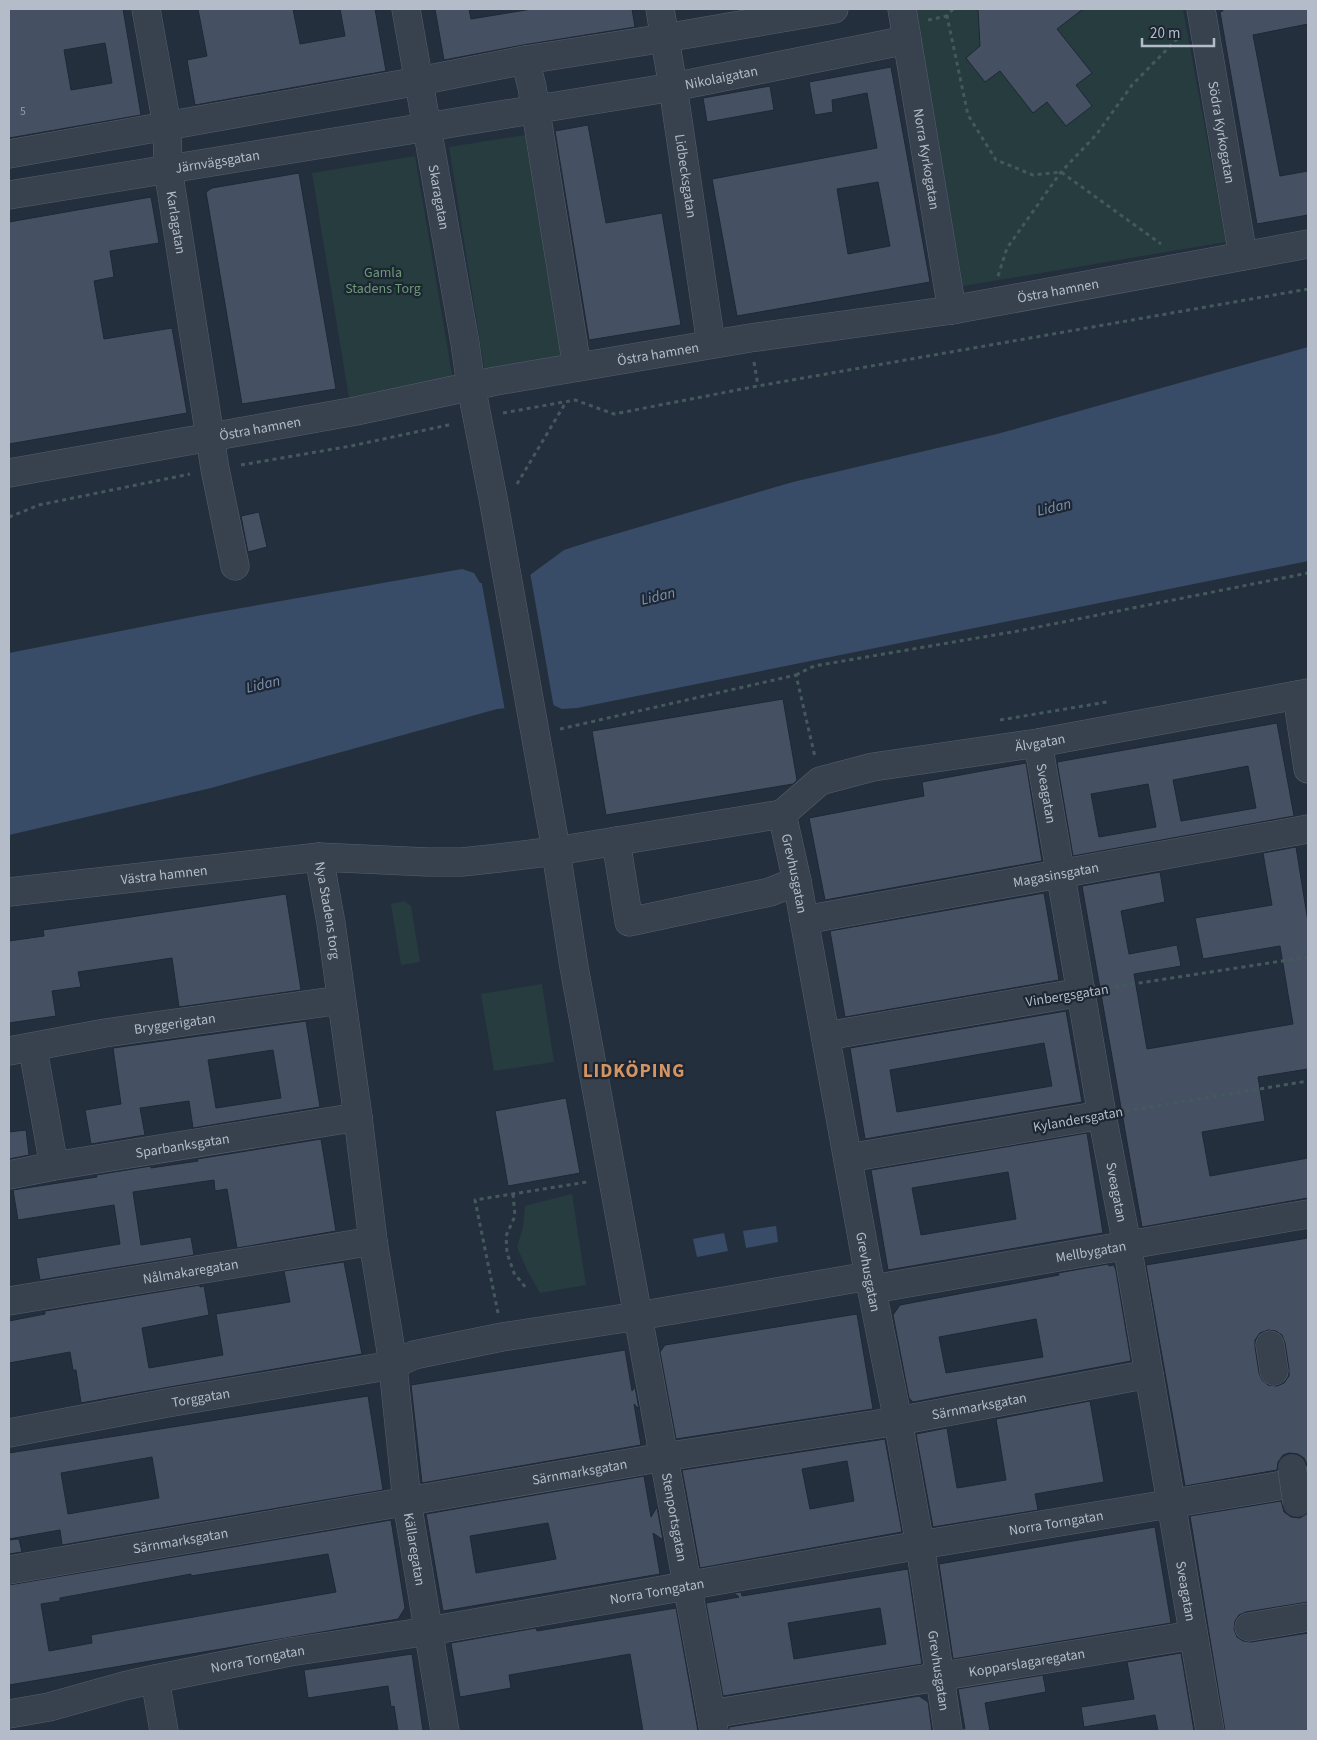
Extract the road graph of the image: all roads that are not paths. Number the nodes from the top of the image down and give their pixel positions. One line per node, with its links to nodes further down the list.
1 (146, 9): 13 (street, Karlagatan)
2 (406, 9): 10 (street, Skaragatan)
3 (660, 9): 7 (street, Lidbecksgatan)
4 (834, 9): 7 (street)
5 (902, 9): 8 (street, Norra Kyrkogatan)
6 (1203, 15): 19 (street, Södra Kyrkogatan)
7 (665, 38): 9 (street); 11 (street, Lidbecksgatan)
8 (908, 40): 11 (street, Nikolaigatan); 20 (street, Norra Kyrkogatan)
9 (525, 60): 10 (street); 12 (street)
10 (419, 81): 13 (street); 14 (street, Skaragatan)
11 (673, 87): 12 (street, Nikolaigatan); 21 (street, Lidbecksgatan)
12 (535, 110): 14 (street); 22 (street)
13 (166, 125): 15 (street); 16 (street, Karlagatan)
14 (427, 127): 16 (street, Järnvägsgatan); 23 (street, Skaragatan)
15 (9, 154)
16 (168, 168): 17 (street, Järnvägsgatan); 24 (street, Karlagatan)
17 (9, 195)
18 (1308, 244): 19 (street, Östra hamnen)
19 (1243, 256): 20 (street, Östra hamnen)
20 (952, 310): 21 (street, Östra hamnen)
21 (711, 344): 22 (street, Östra hamnen)
22 (577, 367): 23 (street, Östra hamnen)
23 (471, 386): 24 (street, Östra hamnen); 33 (street, Skaragatan)
24 (210, 436): 25 (street, Östra hamnen); 26 (street, Karlagatan)
25 (9, 473)
26 (234, 566)
27 (1303, 694): 28 (street, Älvgatan); 29 (street)
28 (1038, 743): 30 (street, Älvgatan); 35 (street, Sveagatan)
29 (1308, 769)
30 (782, 814): 32 (street, Nya Stadens torg); 36 (street, Grevhusgatan)
31 (1308, 829): 35 (street, Magasinsgatan)
32 (616, 841): 33 (street, Nya Stadens torg); 36 (street)
33 (556, 852): 34 (street, Nya Stadens torg); 53 (street, Stenportsgatan)
34 (319, 857): 37 (street, Västra hamnen); 40 (street, Nya Stadens torg)
35 (1061, 874): 38 (street, Magasinsgatan); 39 (street, Sveagatan)
36 (797, 881): 38 (street, Grevhusgatan)
37 (9, 892)
38 (804, 920): 41 (street, Grevhusgatan)
39 (1082, 992): 41 (street, Vinbergsgatan); 43 (street, Sveagatan)
40 (341, 1000): 42 (street, Bryggerigatan); 44 (street, Nya Stadens torg)
41 (826, 1036): 45 (street, Grevhusgatan)
42 (22, 1049): 46 (street)
43 (1102, 1115): 45 (street, Kylandersgatan); 50 (street, Sveagatan)
44 (358, 1117): 46 (street, Sparbanksgatan); 49 (street, Nya Stadens torg)
45 (848, 1158): 51 (street, Grevhusgatan)
46 (54, 1166): 47 (street, Sparbanksgatan)
47 (9, 1175)
48 (1308, 1214): 50 (street, Mellbygatan)
49 (373, 1241): 52 (street, Nålmakaregatan); 54 (street, Nya Stadens torg)
50 (1127, 1245): 51 (street, Mellbygatan); 55 (street, Sveagatan)
51 (871, 1283): 53 (street, Mellbygatan); 56 (street, Grevhusgatan)
52 (9, 1301)
53 (637, 1310): 54 (street, Torggatan); 58 (street, Stenportsgatan)
54 (393, 1365): 57 (street, Torggatan); 60 (street, Källaregatan)
55 (1149, 1374): 56 (street, Särnmarksgatan); 61 (street, Sveagatan)
56 (898, 1420): 58 (street, Särnmarksgatan); 62 (street, Grevhusgatan)
57 (9, 1434)
58 (664, 1457): 60 (street, Särnmarksgatan); 64 (street, Stenportsgatan)
59 (1299, 1484): 61 (street, Norra Torngatan)
60 (407, 1502): 63 (street, Särnmarksgatan); 67 (street, Källaregatan)
61 (1171, 1503): 62 (street, Norra Torngatan); 68 (street, Sveagatan)
62 (920, 1545): 64 (street, Norra Torngatan); 69 (street, Grevhusgatan)
63 (9, 1570)
64 (687, 1586): 67 (street, Norra Torngatan); 72 (street, Stenportsgatan)
65 (1308, 1617): 66 (street)
66 (1249, 1627)
67 (429, 1632): 70 (street, Norra Torngatan); 74 (street, Källaregatan)
68 (1194, 1635): 69 (street, Kopparslagaregatan); 76 (street, Sveagatan)
69 (940, 1677): 72 (street, Kopparslagaregatan); 75 (street, Grevhusgatan)
70 (155, 1679): 71 (street, Norra Torngatan); 73 (street)
71 (9, 1714)
72 (712, 1722)
73 (164, 1731)
74 (445, 1731)
75 (948, 1731)
76 (1210, 1731)

